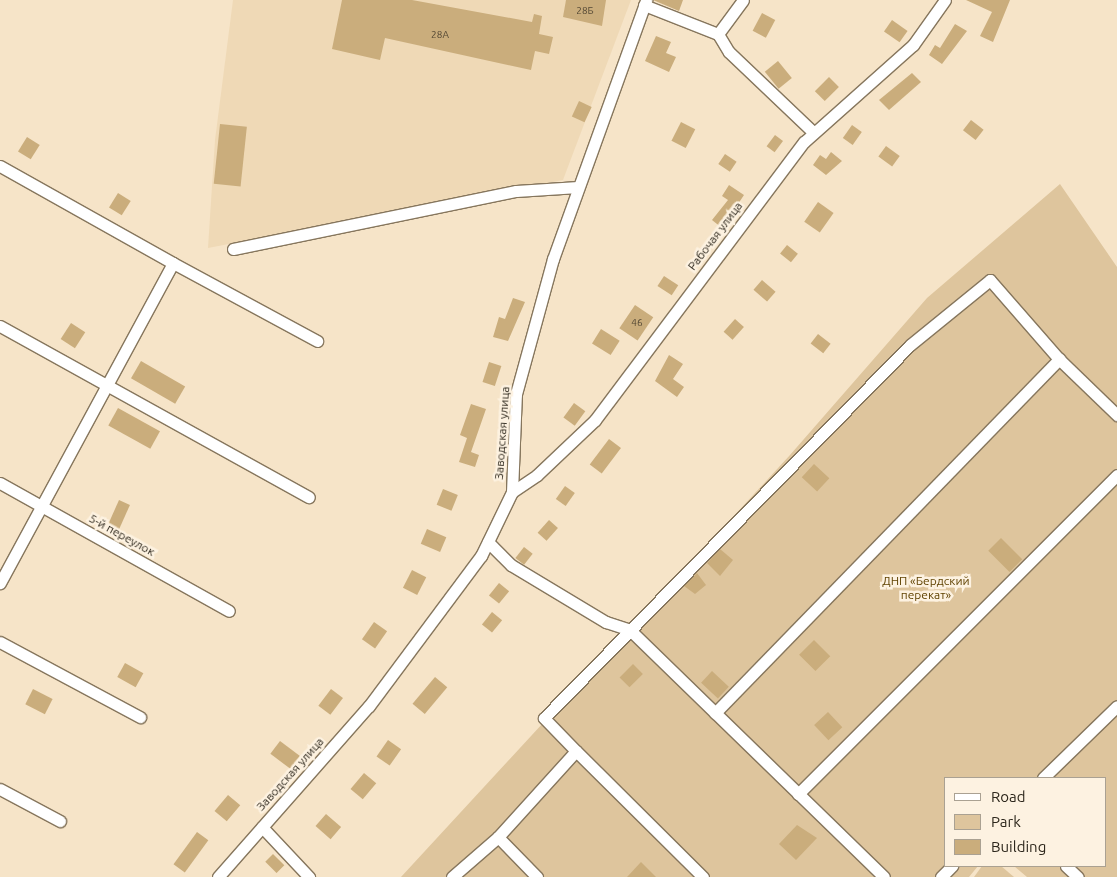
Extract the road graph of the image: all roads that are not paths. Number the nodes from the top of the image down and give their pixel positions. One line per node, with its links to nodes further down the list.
1 (743, 0): 4 (street)
2 (945, 0): 5 (street, Рабочая улица)
3 (645, 2): 4 (street); 7 (street, Заводская улица)
4 (718, 34): 5 (street)
5 (813, 132): 17 (street, Рабочая улица)
6 (0, 166): 9 (street)
7 (578, 187): 8 (street); 17 (street, Заводская улица)
8 (233, 249)
9 (173, 263): 11 (street); 13 (street)
10 (0, 326): 13 (street)
11 (317, 341)
12 (1059, 359): 14 (street); 23 (street); 26 (street)
13 (110, 386): 18 (street); 19 (street)
14 (1117, 415)
15 (1117, 475): 31 (street)
16 (0, 483): 19 (street, 5-й переулок)
17 (512, 492): 20 (street, Заводская улица)
18 (309, 497)
19 (43, 506): 21 (street); 22 (street, 5-й переулок)
20 (488, 542): 23 (street); 33 (street, Заводская улица)
21 (0, 583)
22 (229, 612)
23 (630, 630): 26 (street); 28 (street)
24 (0, 642): 27 (street)
25 (1117, 707): 29 (street)
26 (715, 713): 31 (street)
27 (140, 717)
28 (576, 751): 34 (street); 41 (street)
29 (1044, 777)
30 (0, 789): 32 (street)
31 (798, 794): 42 (street)
32 (60, 821)
33 (262, 827): 37 (street, Заводская улица); 38 (street)
34 (498, 837): 39 (street); 40 (street)
35 (951, 867): 43 (street)
36 (1067, 867): 44 (street)
37 (218, 877)
38 (309, 877)
39 (452, 877)
40 (537, 877)
41 (702, 877)
42 (884, 877)
43 (941, 877)
44 (1078, 877)

